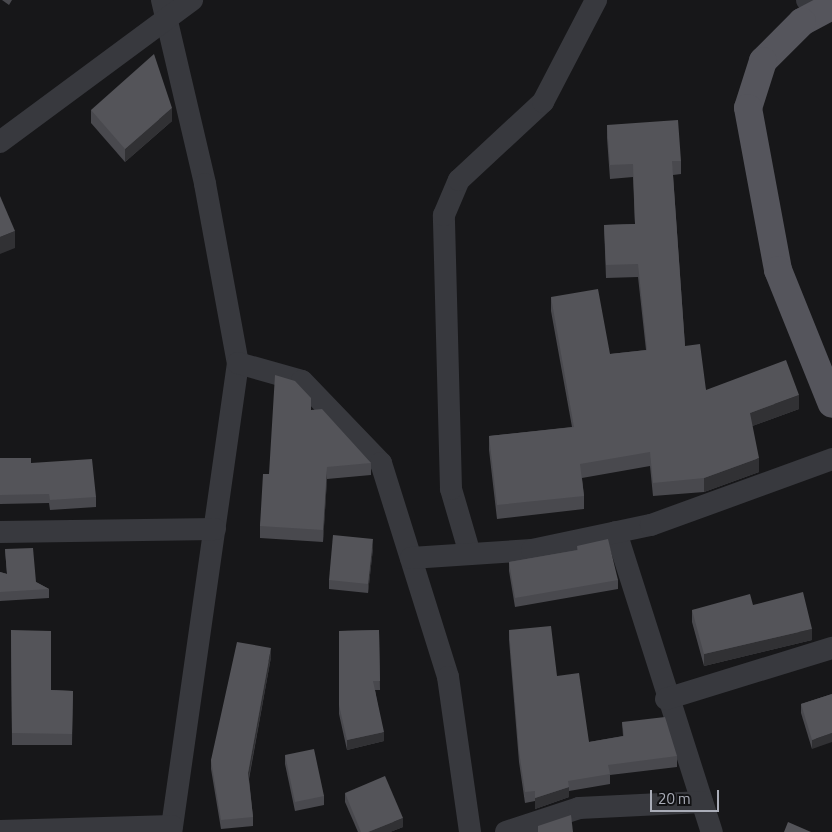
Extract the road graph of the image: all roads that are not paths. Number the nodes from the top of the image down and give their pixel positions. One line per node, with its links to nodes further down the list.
1 (192, 0): 4 (street)
2 (596, 0): 12 (street)
3 (823, 5): 7 (main road)
4 (164, 10): 5 (street); 6 (street)
5 (0, 142)
6 (238, 363): 9 (street); 13 (street)
7 (832, 404)
8 (832, 459): 11 (street)
9 (215, 529): 10 (street); 17 (street)
10 (0, 532)
11 (616, 532): 12 (street); 15 (street)
12 (470, 554): 13 (street)
13 (411, 558): 19 (street)
14 (832, 648): 15 (street)
15 (666, 699): 16 (street)
16 (702, 802): 20 (street); 21 (street)
17 (172, 829): 18 (street)
18 (0, 831)
19 (470, 832)
20 (506, 832)
21 (712, 832)

